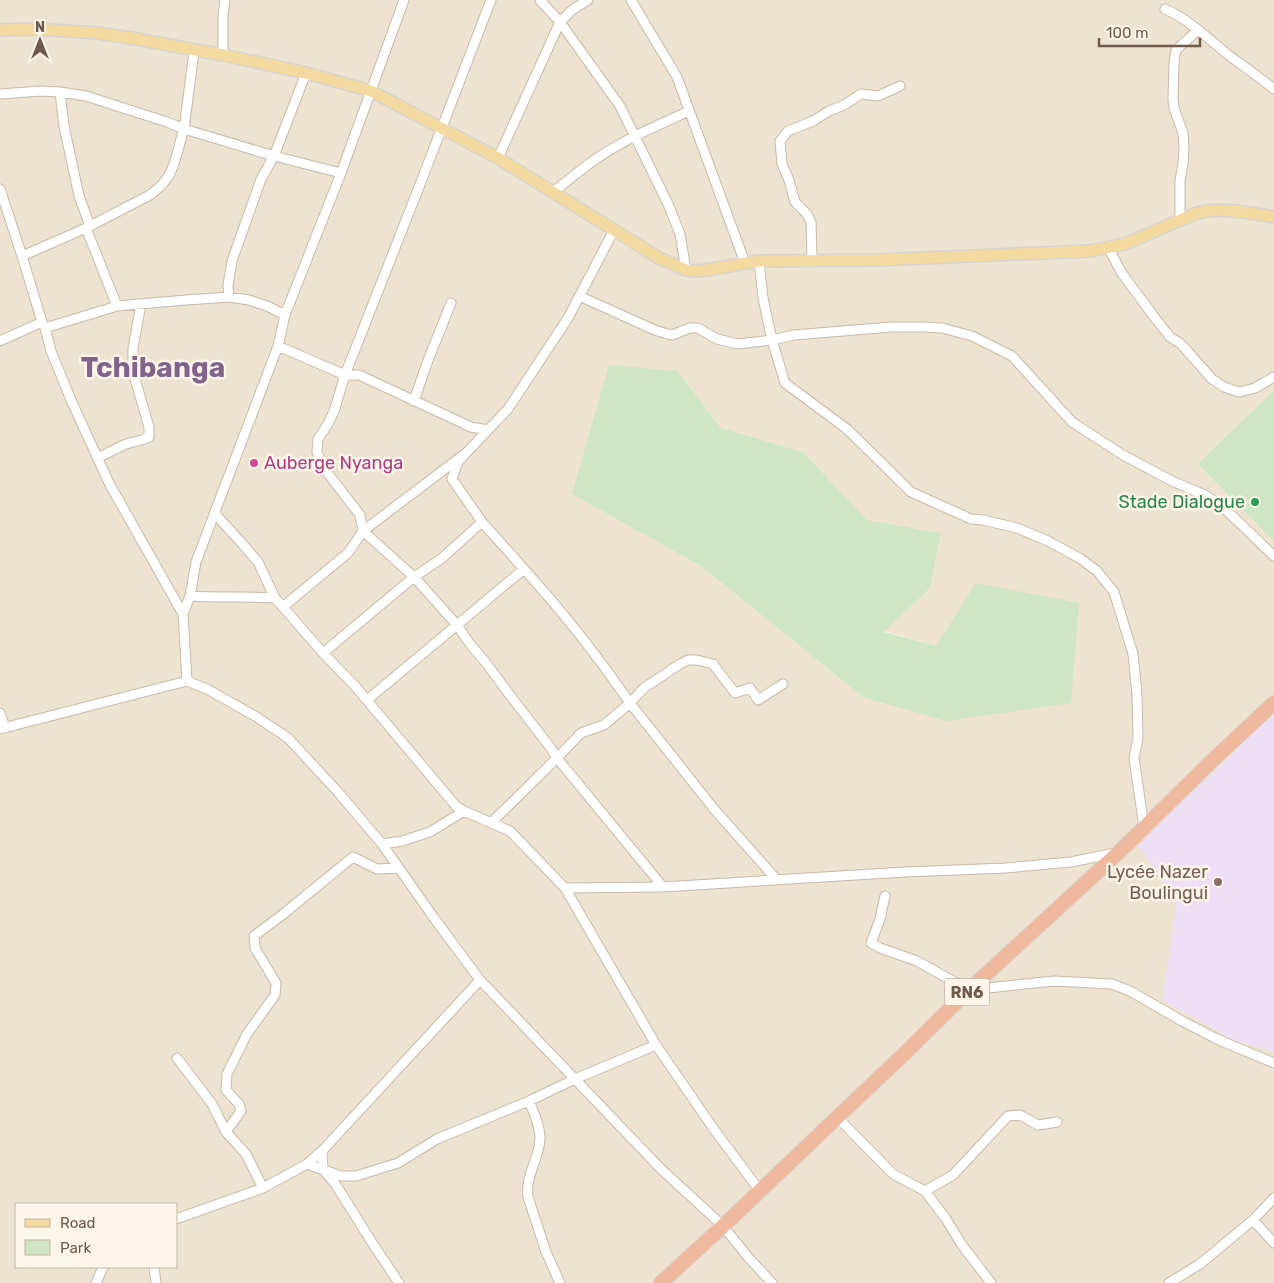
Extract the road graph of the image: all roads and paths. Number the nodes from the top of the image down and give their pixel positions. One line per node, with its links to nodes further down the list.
1 (225, 0): 12 (street)
2 (404, 0): 16 (street)
3 (491, 0): 21 (street)
4 (540, 0): 8 (street)
5 (588, 0): 8 (street)
6 (631, 0): 19 (street)
7 (1165, 9): 10 (street)
8 (560, 22): 22 (street); 24 (street)
9 (0, 30): 11 (main road)
10 (1198, 30): 15 (street); 29 (street)
11 (194, 51): 12 (main road); 20 (street)
12 (223, 56): 13 (main road)
13 (306, 73): 16 (main road); 23 (street)
14 (900, 86): 34 (street)
15 (1274, 89)
16 (371, 91): 21 (main road); 25 (street)
17 (60, 92): 18 (street); 20 (street); 30 (street)
18 (0, 94)
19 (689, 111): 22 (street); 36 (street)
20 (184, 129): 23 (street); 30 (street)
21 (442, 129): 24 (main road); 48 (street)
22 (635, 136): 27 (street); 37 (street)
23 (274, 156): 25 (street); 39 (street)
24 (498, 158): 27 (main road)
25 (341, 173): 43 (street)
26 (0, 188): 33 (street)
27 (553, 192): 31 (main road)
28 (1274, 217): 29 (main road)
29 (1180, 220): 32 (main road)
30 (88, 227): 33 (street); 42 (street)
31 (614, 230): 37 (main road); 38 (street)
32 (1108, 248): 34 (main road); 49 (street)
33 (22, 256): 44 (street)
34 (812, 260): 35 (main road)
35 (759, 261): 36 (main road); 45 (street)
36 (745, 263): 37 (main road)
37 (686, 270)
38 (579, 296): 45 (street); 51 (street)
39 (229, 297): 40 (street); 43 (street)
40 (141, 304): 42 (street); 53 (street)
41 (451, 304): 50 (street)
42 (118, 306): 44 (street)
43 (286, 315): 47 (street)
44 (44, 325): 46 (street); 53 (street)
45 (772, 340): 57 (street); 76 (street)
46 (0, 341)
47 (278, 346): 48 (street); 54 (street)
48 (345, 375): 50 (street); 56 (street)
49 (1274, 377)
50 (414, 401): 51 (street)
51 (488, 430): 52 (street)
52 (466, 453): 55 (street); 56 (street)
53 (97, 458): 63 (street)
54 (215, 514): 60 (street); 61 (street)
55 (482, 522): 58 (street); 59 (street)
56 (363, 531): 59 (street); 62 (street)
57 (1274, 556)
58 (524, 569): 64 (street); 69 (street)
59 (414, 577): 64 (street); 65 (street)
60 (190, 596): 61 (street); 63 (street)
61 (275, 598): 62 (street)
62 (284, 606): 65 (street)
63 (184, 614): 66 (street)
64 (457, 626): 68 (street); 73 (street)
65 (324, 653): 68 (street)
66 (187, 681): 72 (street); 77 (street)
67 (783, 684): 69 (street)
68 (367, 700): 74 (street)
69 (630, 703): 73 (street); 80 (street)
70 (1274, 703): 76 (highway, RN6)
71 (0, 713): 72 (street)
72 (3, 728)
73 (557, 758): 75 (street); 81 (street)
74 (464, 811): 75 (street); 77 (street)
75 (492, 822): 82 (street)
76 (1144, 827): 78 (highway, RN6)
77 (382, 844): 79 (street)
78 (1118, 853): 80 (street); 85 (highway, RN6)
79 (399, 868): 84 (street); 93 (street)
80 (778, 880): 81 (street)
81 (663, 887): 82 (street)
82 (565, 888): 86 (street)
83 (885, 896): 85 (street)
84 (480, 980): 89 (street); 94 (street)
85 (970, 990): 88 (street); 91 (highway, RN6)
86 (656, 1045): 89 (street); 100 (street)
87 (177, 1058): 93 (street)
88 (1274, 1063)
89 (574, 1079): 90 (street); 105 (street)
90 (529, 1101): 97 (street); 113 (street)
91 (837, 1117): 100 (highway, RN6); 101 (street)
92 (1057, 1122): 101 (street)
93 (226, 1132): 99 (street)
94 (322, 1152): 95 (street); 96 (street)
95 (307, 1164): 96 (street); 99 (street)
96 (323, 1169): 97 (street); 98 (street)
97 (356, 1176): 98 (street)
98 (336, 1186): 112 (street)
99 (263, 1188): 103 (street)
100 (760, 1191): 105 (highway, RN6)
101 (925, 1191): 116 (street)
102 (1274, 1198): 104 (street)
103 (178, 1218)
104 (1253, 1220): 106 (street); 109 (street)
105 (723, 1226): 114 (highway, RN6); 115 (street)
106 (1274, 1242)
107 (103, 1268): 110 (street)
108 (154, 1268): 111 (street)
109 (1184, 1279): 117 (street)
110 (96, 1283)
111 (156, 1283)
112 (400, 1283)
113 (560, 1283)
114 (661, 1283)
115 (772, 1283)
116 (991, 1283)
117 (1169, 1283)

